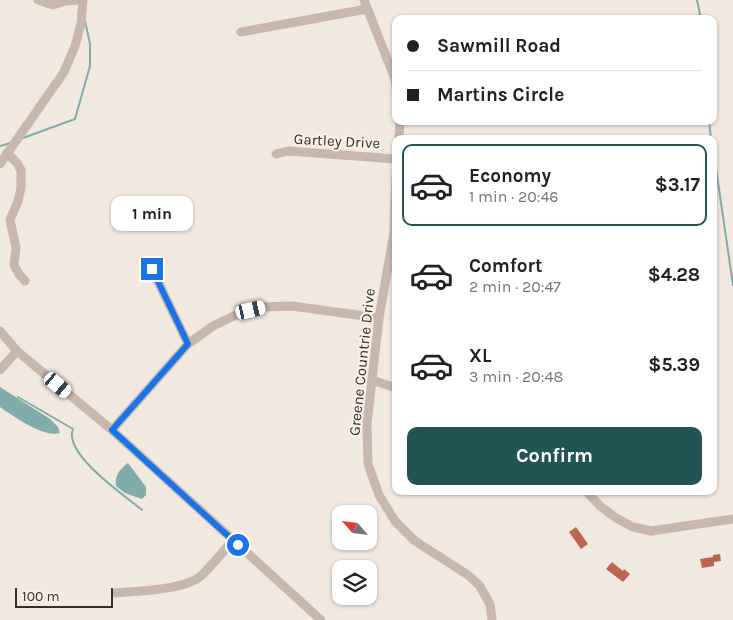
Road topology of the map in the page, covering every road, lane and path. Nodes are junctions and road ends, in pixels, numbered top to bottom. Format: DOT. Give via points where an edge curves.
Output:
graph roads {
  1 [pos="38,0"];
  2 [pos="83,0"];
  3 [pos="364,0"];
  4 [pos="367,9"];
  5 [pos="241,32"];
  6 [pos="392,72"];
  7 [pos="7,153"];
  8 [pos="276,154"];
  9 [pos="392,159"];
  10 [pos="0,164"];
  11 [pos="392,248"];
  12 [pos="152,269"];
  13 [pos="25,281"];
  14 [pos="379,318"];
  15 [pos="0,331"];
  16 [pos="188,344"];
  17 [pos="17,351"];
  18 [pos="0,370"];
  19 [pos="372,380"];
  20 [pos="392,387"];
  21 [pos="112,430"];
  22 [pos="590,495"];
  23 [pos="733,519"];
  24 [pos="233,540"];
  25 [pos="116,594"];
  26 [pos="321,620"];
  27 [pos="492,620"];
  1 -- 2 [label="street" via="53,5"];
  2 -- 7 [label="street" via="81,24 64,72"];
  3 -- 4 [label="street"];
  4 -- 5 [label="street"];
  4 -- 6 [label="street"];
  7 -- 10 [label="street"];
  7 -- 13 [label="street" via="21,170 21,188 10,220 16,248 14,264"];
  8 -- 9 [label="street, Gartley Drive" via="288,151"];
  11 -- 14 [label="street, Greene Countrie Drive"];
  12 -- 16 [label="street"];
  14 -- 16 [label="street" via="292,306 263,307 212,326"];
  14 -- 19 [label="street, Greene Countrie Drive"];
  15 -- 17 [label="street"];
  16 -- 21 [label="street"];
  17 -- 18 [label="street"];
  17 -- 21 [label="street"];
  19 -- 20 [label="street"];
  19 -- 27 [label="street, Greene Countrie Drive" via="367,451 379,495 409,536 479,585 490,604"];
  21 -- 24 [label="street"];
  22 -- 23 [label="street" via="616,518 651,531"];
  24 -- 25 [label="street" via="202,576 177,587"];
  24 -- 26 [label="street"];
}
